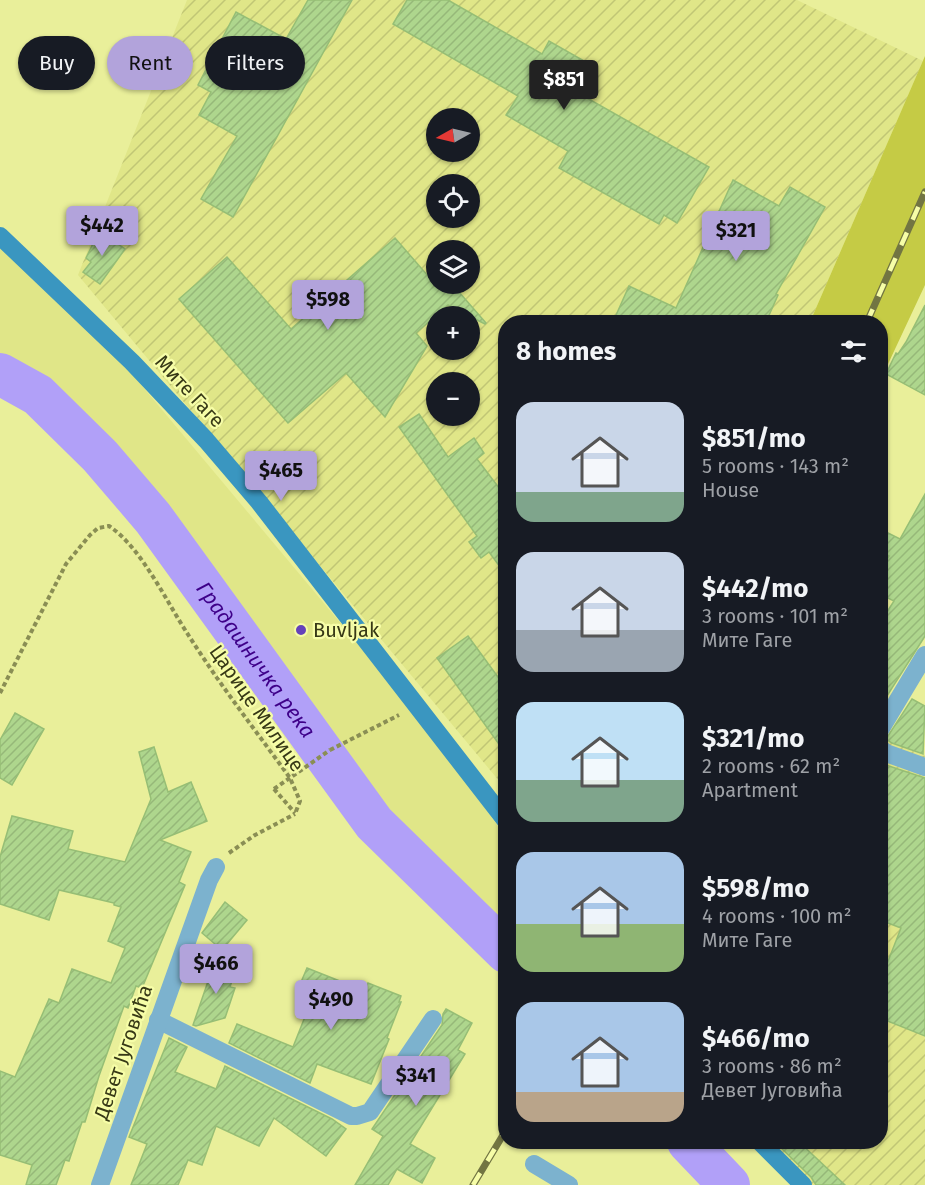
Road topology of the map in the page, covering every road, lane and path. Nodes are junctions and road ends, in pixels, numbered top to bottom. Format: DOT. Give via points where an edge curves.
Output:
graph roads {
  1 [pos="0,236"];
  2 [pos="925,655"];
  3 [pos="0,693"];
  4 [pos="416,707"];
  5 [pos="888,717"];
  6 [pos="888,754"];
  7 [pos="925,767"];
  8 [pos="498,811"];
  9 [pos="295,814"];
  10 [pos="216,867"];
  11 [pos="433,1019"];
  12 [pos="158,1020"];
  13 [pos="767,1149"];
  14 [pos="534,1164"];
  15 [pos="100,1185"];
  16 [pos="569,1185"];
  17 [pos="802,1185"];
  1 -- 4 [label="main road, Мите Гаге" via="132,362 206,440 259,502"];
  2 -- 5 [label="street"];
  3 -- 9 [label="path, Царице Милице" via="66,564 90,535 109,526 137,554 190,638 290,778 300,801"];
  4 -- 8 [label="main road, Мите Гаге"];
  4 -- 9 [label="path, bridge" via="330,750 274,789"];
  6 -- 7 [label="street"];
  9 -- 10 [label="path" via="233,849"];
  10 -- 12 [label="street, Девет Југовића"];
  11 -- 12 [label="street" via="370,1112 357,1116"];
  12 -- 15 [label="street, Девет Југовића"];
  13 -- 17 [label="main road"];
  14 -- 16 [label="street"];
}
